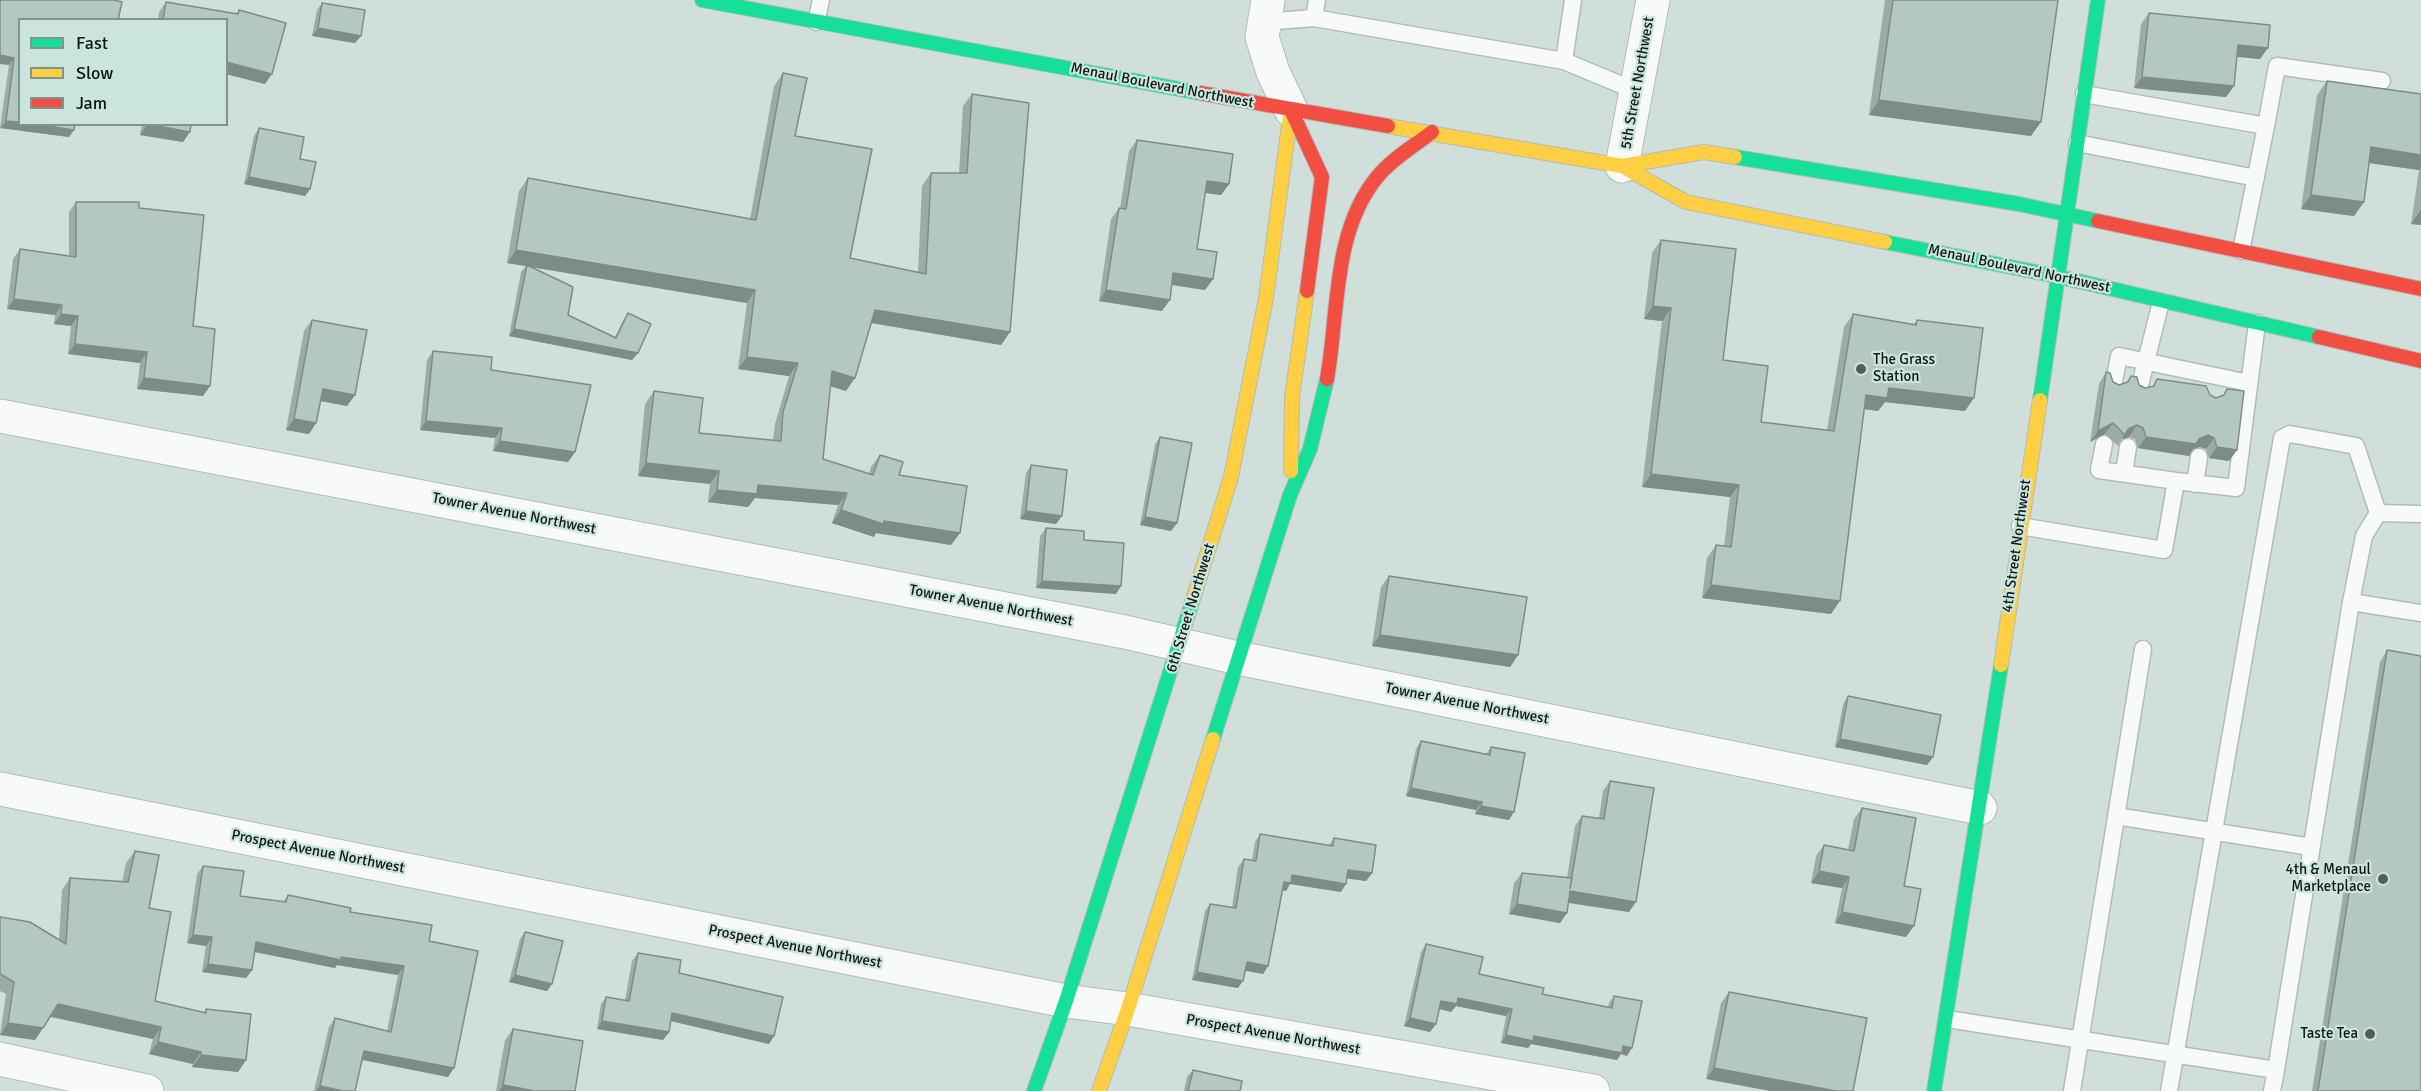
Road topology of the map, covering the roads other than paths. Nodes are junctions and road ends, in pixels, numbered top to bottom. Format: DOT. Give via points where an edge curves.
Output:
graph roads {
  1 [pos="702,0"];
  2 [pos="821,0"];
  3 [pos="1317,0"];
  4 [pos="1573,0"];
  5 [pos="1653,0"];
  6 [pos="2098,0"];
  7 [pos="1266,11"];
  8 [pos="1314,18"];
  9 [pos="816,22"];
  10 [pos="1564,61"];
  11 [pos="2382,81"];
  12 [pos="1636,91"];
  13 [pos="2084,94"];
  14 [pos="1290,110"];
  15 [pos="2266,126"];
  16 [pos="1432,132"];
  17 [pos="2077,143"];
  18 [pos="1622,166"];
  19 [pos="2256,178"];
  20 [pos="2067,214"];
  21 [pos="2241,251"];
  22 [pos="2056,276"];
  23 [pos="2421,289"];
  24 [pos="2161,302"];
  25 [pos="2257,323"];
  26 [pos="2146,361"];
  27 [pos="2421,361"];
  28 [pos="2249,383"];
  29 [pos="2114,386"];
  30 [pos="2139,389"];
  31 [pos="0,416"];
  32 [pos="2104,444"];
  33 [pos="2128,447"];
  34 [pos="2199,457"];
  35 [pos="2124,473"];
  36 [pos="2176,481"];
  37 [pos="2195,484"];
  38 [pos="1290,495"];
  39 [pos="2378,513"];
  40 [pos="2421,514"];
  41 [pos="2020,526"];
  42 [pos="2351,602"];
  43 [pos="2421,614"];
  44 [pos="1180,644"];
  45 [pos="2143,649"];
  46 [pos="1238,658"];
  47 [pos="0,789"];
  48 [pos="1980,808"];
  49 [pos="2116,816"];
  50 [pos="2214,831"];
  51 [pos="2311,847"];
  52 [pos="1066,1001"];
  53 [pos="1128,1009"];
  54 [pos="1947,1019"];
  55 [pos="2080,1040"];
  56 [pos="2174,1054"];
  57 [pos="0,1059"];
  58 [pos="2276,1070"];
  59 [pos="147,1091"];
  60 [pos="1034,1091"];
  61 [pos="1099,1091"];
  62 [pos="1593,1091"];
  63 [pos="1934,1091"];
  64 [pos="2072,1091"];
  65 [pos="2169,1091"];
  66 [pos="2272,1091"];
  1 -- 9 [label="main road, Menaul Boulevard Northwest"];
  2 -- 9 [label="lane"];
  3 -- 8 [label="lane"];
  4 -- 10 [label="lane"];
  5 -- 12 [label="street, 5th Street Northwest"];
  6 -- 13 [label="main road, 4th Street Northwest"];
  7 -- 8 [label="lane"];
  7 -- 14 [label="street" via="1262,37"];
  8 -- 10 [label="lane"];
  9 -- 14 [label="main road, Menaul Boulevard Northwest"];
  10 -- 12 [label="lane"];
  11 -- 15 [label="lane" via="2277,66"];
  12 -- 18 [label="street, 5th Street Northwest"];
  13 -- 15 [label="lane"];
  13 -- 17 [label="main road, 4th Street Northwest"];
  14 -- 16 [label="main road, Menaul Boulevard Northwest"];
  14 -- 38 [label="main road" via="1322,177 1292,397"];
  14 -- 44 [label="main road, 6th Street Northwest" via="1266,298 1249,395 1231,477"];
  15 -- 19 [label="lane"];
  16 -- 18 [label="main road, Menaul Boulevard Northwest"];
  16 -- 38 [label="main road" via="1378,176 1355,213 1339,282 1329,370 1307,464"];
  17 -- 19 [label="lane"];
  17 -- 20 [label="main road, 4th Street Northwest"];
  18 -- 20 [label="main road, Menaul Boulevard Northwest" via="1704,152"];
  18 -- 22 [label="main road, Menaul Boulevard Northwest" via="1686,202"];
  19 -- 21 [label="lane"];
  20 -- 21 [label="main road, Menaul Boulevard Northwest"];
  20 -- 22 [label="main road, 4th Street Northwest"];
  21 -- 23 [label="main road, Menaul Boulevard Northwest"];
  22 -- 24 [label="main road, Menaul Boulevard Northwest"];
  22 -- 41 [label="main road, 4th Street Northwest"];
  24 -- 25 [label="main road, Menaul Boulevard Northwest"];
  24 -- 26 [label="lane"];
  25 -- 27 [label="main road, Menaul Boulevard Northwest"];
  25 -- 28 [label="lane"];
  26 -- 28 [label="lane" via="2212,382"];
  26 -- 29 [label="lane" via="2119,356"];
  26 -- 30 [label="lane"];
  28 -- 37 [label="lane" via="2236,488"];
  31 -- 44 [label="street, Towner Avenue Northwest"];
  32 -- 35 [label="lane" via="2099,470"];
  33 -- 35 [label="lane"];
  34 -- 37 [label="lane"];
  35 -- 36 [label="lane"];
  36 -- 37 [label="lane"];
  36 -- 41 [label="lane" via="2164,550"];
  38 -- 46 [label="main road"];
  39 -- 40 [label="lane"];
  39 -- 42 [label="lane" via="2364,536"];
  39 -- 50 [label="lane" via="2356,446 2290,434 2282,438"];
  41 -- 48 [label="main road, 4th Street Northwest"];
  42 -- 43 [label="lane"];
  42 -- 51 [label="lane"];
  44 -- 46 [label="street, Towner Avenue Northwest"];
  44 -- 52 [label="main road, 6th Street Northwest"];
  45 -- 49 [label="lane"];
  46 -- 48 [label="street, Towner Avenue Northwest"];
  46 -- 53 [label="main road"];
  47 -- 52 [label="street, Prospect Avenue Northwest"];
  48 -- 54 [label="main road, 4th Street Northwest"];
  49 -- 50 [label="lane"];
  49 -- 55 [label="lane"];
  50 -- 51 [label="lane"];
  50 -- 56 [label="lane"];
  51 -- 58 [label="lane"];
  52 -- 53 [label="street, Prospect Avenue Northwest"];
  52 -- 60 [label="main road, 6th Street Northwest"];
  53 -- 61 [label="main road"];
  53 -- 62 [label="street, Prospect Avenue Northwest"];
  54 -- 55 [label="lane"];
  54 -- 63 [label="main road, 4th Street Northwest"];
  55 -- 56 [label="lane"];
  55 -- 64 [label="lane"];
  56 -- 58 [label="lane"];
  56 -- 65 [label="lane"];
  57 -- 59 [label="street"];
  58 -- 66 [label="lane"];
}
